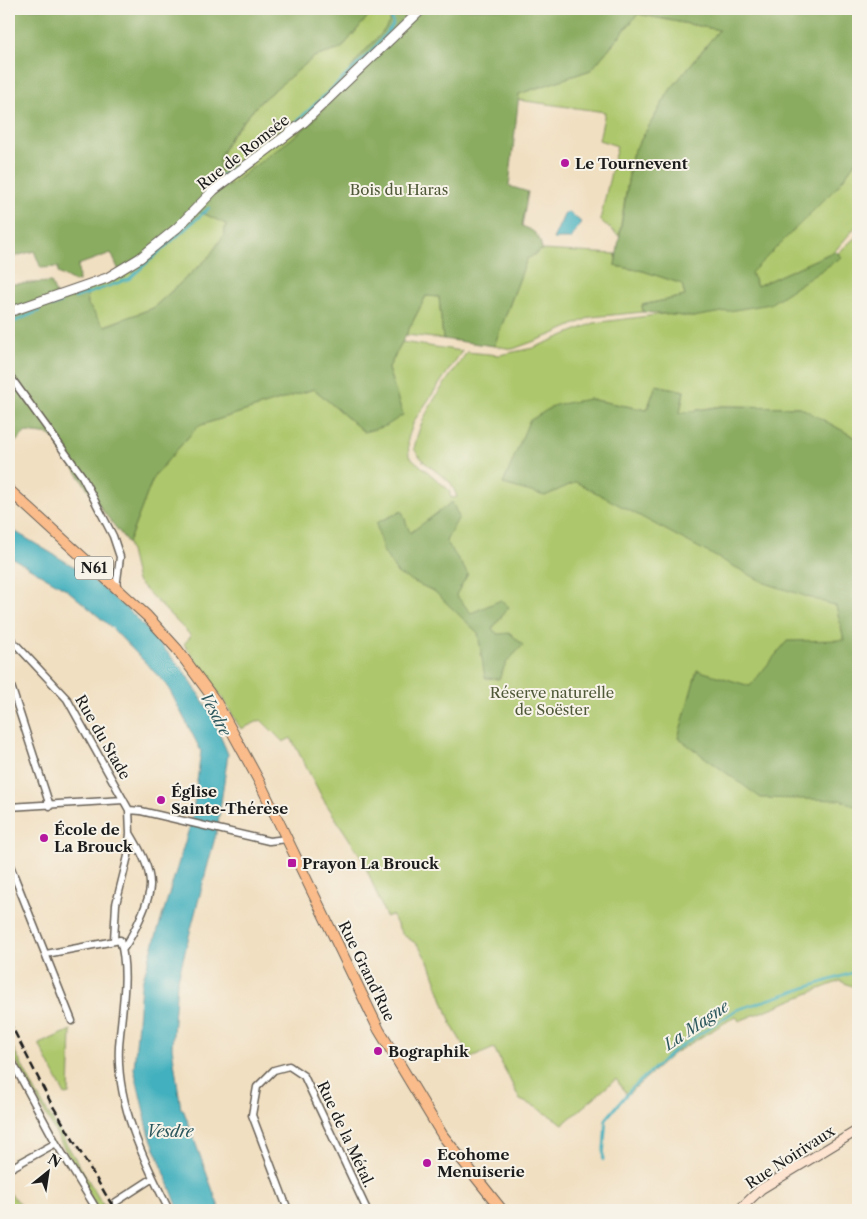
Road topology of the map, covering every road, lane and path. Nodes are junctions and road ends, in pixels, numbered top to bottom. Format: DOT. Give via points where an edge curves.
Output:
graph roads {
  1 [pos="422,9"];
  2 [pos="9,312"];
  3 [pos="9,375"];
  4 [pos="9,490"];
  5 [pos="116,588"];
  6 [pos="9,636"];
  7 [pos="9,680"];
  8 [pos="124,800"];
  9 [pos="50,806"];
  10 [pos="9,807"];
  11 [pos="129,810"];
  12 [pos="130,833"];
  13 [pos="287,839"];
  14 [pos="9,863"];
  15 [pos="114,940"];
  16 [pos="123,949"];
  17 [pos="46,954"];
  18 [pos="72,1021"];
  19 [pos="9,1056"];
  20 [pos="858,1130"];
  21 [pos="56,1142"];
  22 [pos="9,1169"];
  23 [pos="153,1178"];
  24 [pos="116,1202"];
  25 [pos="101,1210"];
  26 [pos="169,1210"];
  27 [pos="288,1210"];
  28 [pos="367,1210"];
  29 [pos="502,1210"];
  30 [pos="739,1210"];
  1 -- 2 [label="street, Rue de Romsée" via="304,122 214,190 140,258 108,278"];
  3 -- 5 [label="street" via="82,476 113,536 120,557"];
  4 -- 5 [label="main road, N61"];
  5 -- 13 [label="main road, Rue Grand'Rue / N61" via="177,649 223,715"];
  6 -- 8 [label="street, Rue du Stade" via="67,699"];
  7 -- 9 [label="street"];
  8 -- 9 [label="street"];
  8 -- 11 [label="street, Rue du Stade"];
  9 -- 10 [label="street"];
  11 -- 12 [label="street"];
  11 -- 13 [label="street" via="268,841"];
  12 -- 15 [label="street" via="116,904"];
  12 -- 16 [label="street" via="147,867 150,885 132,936"];
  13 -- 29 [label="main road, Rue Grand'Rue / N61" via="379,1030 443,1136"];
  14 -- 17 [label="street"];
  15 -- 16 [label="street" via="120,940"];
  15 -- 17 [label="street"];
  16 -- 23 [label="street" via="120,1080 130,1119"];
  17 -- 18 [label="street"];
  19 -- 21 [label="street"];
  20 -- 30 [label="main road, Rue Noirivaux" via="761,1189"];
  21 -- 22 [label="street"];
  21 -- 25 [label="street"];
  23 -- 24 [label="street"];
  23 -- 26 [label="street"];
  27 -- 28 [label="street, Rue de la Métal." via="252,1115 257,1088 274,1070 289,1066 304,1076"];
}
